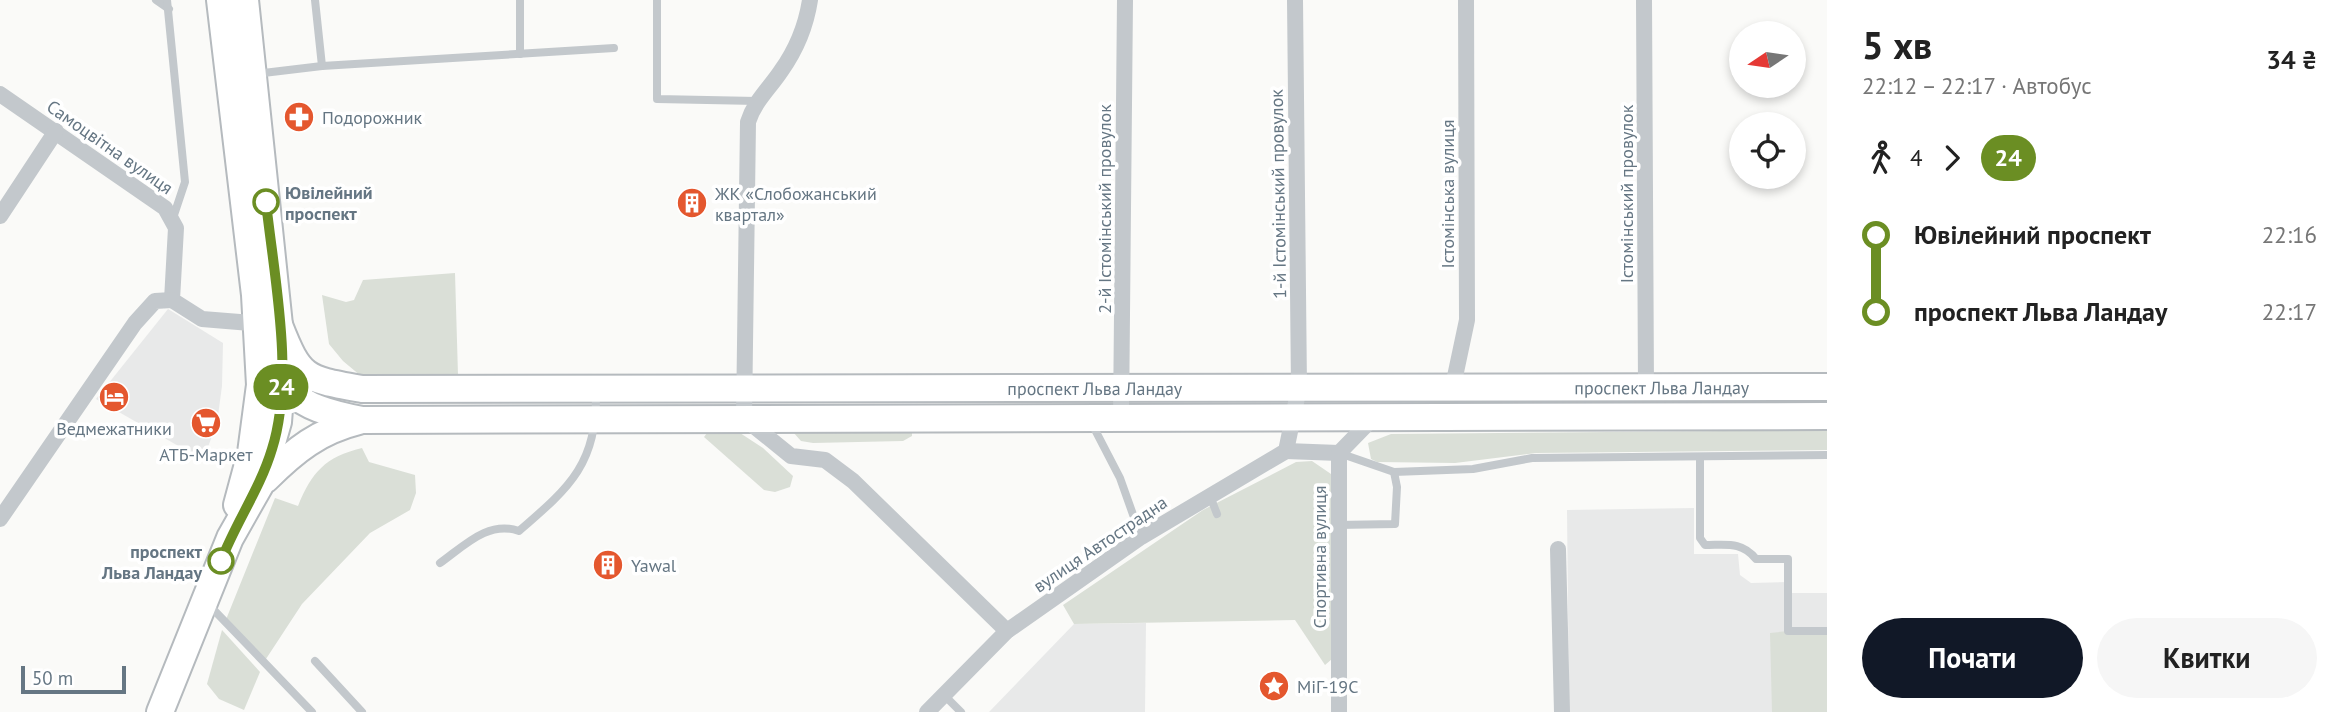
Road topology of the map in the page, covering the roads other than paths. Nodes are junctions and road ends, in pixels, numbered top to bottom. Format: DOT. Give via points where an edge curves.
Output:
graph roads {
  1 [pos="156,0"];
  2 [pos="220,0"];
  3 [pos="245,0"];
  4 [pos="315,0"];
  5 [pos="520,0"];
  6 [pos="657,0"];
  7 [pos="810,0"];
  8 [pos="1125,0"];
  9 [pos="1295,0"];
  10 [pos="1466,0"];
  11 [pos="1644,0"];
  12 [pos="168,4"];
  13 [pos="614,48"];
  14 [pos="520,54"];
  15 [pos="322,66"];
  16 [pos="241,76"];
  17 [pos="0,94"];
  18 [pos="757,101"];
  19 [pos="56,131"];
  20 [pos="0,216"];
  21 [pos="173,219"];
  22 [pos="172,300"];
  23 [pos="268,324"];
  24 [pos="281,383"];
  25 [pos="1454,386"];
  26 [pos="1646,387"];
  27 [pos="1827,387"];
  28 [pos="596,388"];
  29 [pos="744,388"];
  30 [pos="1122,388"];
  31 [pos="1299,388"];
  32 [pos="362,389"];
  33 [pos="309,406"];
  34 [pos="1827,416"];
  35 [pos="1374,417"];
  36 [pos="744,418"];
  37 [pos="597,419"];
  38 [pos="1089,419"];
  39 [pos="1121,419"];
  40 [pos="1294,419"];
  41 [pos="362,420"];
  42 [pos="278,422"];
  43 [pos="1286,452"];
  44 [pos="251,453"];
  45 [pos="1339,453"];
  46 [pos="1827,455"];
  47 [pos="1700,457"];
  48 [pos="1394,472"];
  49 [pos="260,485"];
  50 [pos="1210,496"];
  51 [pos="1217,514"];
  52 [pos="0,519"];
  53 [pos="1337,525"];
  54 [pos="1141,537"];
  55 [pos="230,538"];
  56 [pos="1558,549"];
  57 [pos="440,564"];
  58 [pos="205,601"];
  59 [pos="1007,631"];
  60 [pos="1827,631"];
  61 [pos="315,661"];
  62 [pos="944,695"];
  63 [pos="160,712"];
  64 [pos="312,712"];
  65 [pos="362,712"];
  66 [pos="927,712"];
  67 [pos="961,712"];
  68 [pos="1339,712"];
  69 [pos="1562,712"];
  1 -- 12 [label="lane"];
  2 -- 16 [label="main road"];
  3 -- 16 [label="main road"];
  4 -- 15 [label="lane"];
  5 -- 14 [label="lane"];
  6 -- 18 [label="lane" via="657,99"];
  7 -- 18 [label="street" via="799,39 784,68"];
  8 -- 30 [label="street, 2-й Істомінський провулок"];
  9 -- 31 [label="street, 1-й Істомінський провулок"];
  10 -- 25 [label="street, Істомінська вулиця" via="1467,320"];
  11 -- 26 [label="street, Істомінський провулок"];
  12 -- 21 [label="lane" via="185,182"];
  13 -- 14 [label="lane"];
  14 -- 15 [label="lane"];
  15 -- 16 [label="lane"];
  16 -- 23 [label="main road"];
  17 -- 19 [label="street, Самоцвітна вулиця"];
  18 -- 29 [label="street" via="748,131"];
  19 -- 20 [label="street"];
  19 -- 21 [label="street, Самоцвітна вулиця"];
  21 -- 22 [label="street, Самоцвітна вулиця"];
  22 -- 23 [label="street" via="202,319"];
  22 -- 52 [label="street" via="155,301 135,323"];
  23 -- 24 [label="main road"];
  23 -- 32 [label="main road" via="301,371 327,383"];
  23 -- 44 [label="main road"];
  24 -- 33 [label="main road"];
  24 -- 42 [label="main road"];
  25 -- 26 [label="main road, проспект Льва Ландау"];
  25 -- 31 [label="main road, проспект Льва Ландау"];
  26 -- 27 [label="main road, проспект Льва Ландау"];
  28 -- 29 [label="main road, проспект Льва Ландау"];
  28 -- 32 [label="main road, проспект Льва Ландау"];
  28 -- 37 [label="lane"];
  29 -- 30 [label="main road, проспект Льва Ландау"];
  29 -- 36 [label="street"];
  30 -- 31 [label="main road, проспект Льва Ландау"];
  30 -- 39 [label="street, 2-й Істомінський провулок"];
  31 -- 40 [label="street, 1-й Істомінський провулок"];
  32 -- 33 [label="main road"];
  33 -- 41 [label="main road"];
  33 -- 42 [label="main road"];
  34 -- 35 [label="main road, проспект Льва Ландау"];
  35 -- 40 [label="main road, проспект Льва Ландау"];
  35 -- 45 [label="street"];
  36 -- 37 [label="main road, проспект Льва Ландау"];
  36 -- 38 [label="main road, проспект Льва Ландау"];
  36 -- 59 [label="street" via="791,456 825,460 852,481"];
  37 -- 41 [label="main road, проспект Льва Ландау"];
  37 -- 57 [label="lane" via="583,467 561,495 519,531 493,528"];
  38 -- 39 [label="main road, проспект Льва Ландау"];
  38 -- 54 [label="lane" via="1120,478"];
  39 -- 40 [label="main road, проспект Льва Ландау"];
  40 -- 43 [label="street"];
  41 -- 49 [label="main road" via="307,441"];
  42 -- 44 [label="main road"];
  42 -- 49 [label="main road"];
  43 -- 45 [label="street"];
  43 -- 50 [label="street, вулиця Автострадна"];
  44 -- 55 [label="main road"];
  45 -- 48 [label="lane"];
  45 -- 53 [label="street, Спортивна вулиця"];
  46 -- 47 [label="lane"];
  47 -- 48 [label="lane" via="1532,458 1473,470"];
  47 -- 60 [label="lane" via="1700,538 1705,545 1737,544 1748,548 1756,559 1788,559 1788,631"];
  48 -- 53 [label="lane" via="1395,524"];
  49 -- 55 [label="main road"];
  50 -- 51 [label="lane"];
  50 -- 54 [label="street, вулиця Автострадна"];
  53 -- 68 [label="street, Спортивна вулиця"];
  54 -- 59 [label="street, вулиця Автострадна"];
  55 -- 58 [label="main road"];
  56 -- 69 [label="street"];
  58 -- 63 [label="main road"];
  58 -- 64 [label="lane"];
  59 -- 62 [label="street, вулиця Автострадна"];
  61 -- 65 [label="lane"];
  62 -- 66 [label="street, вулиця Автострадна"];
  62 -- 67 [label="lane"];
}
